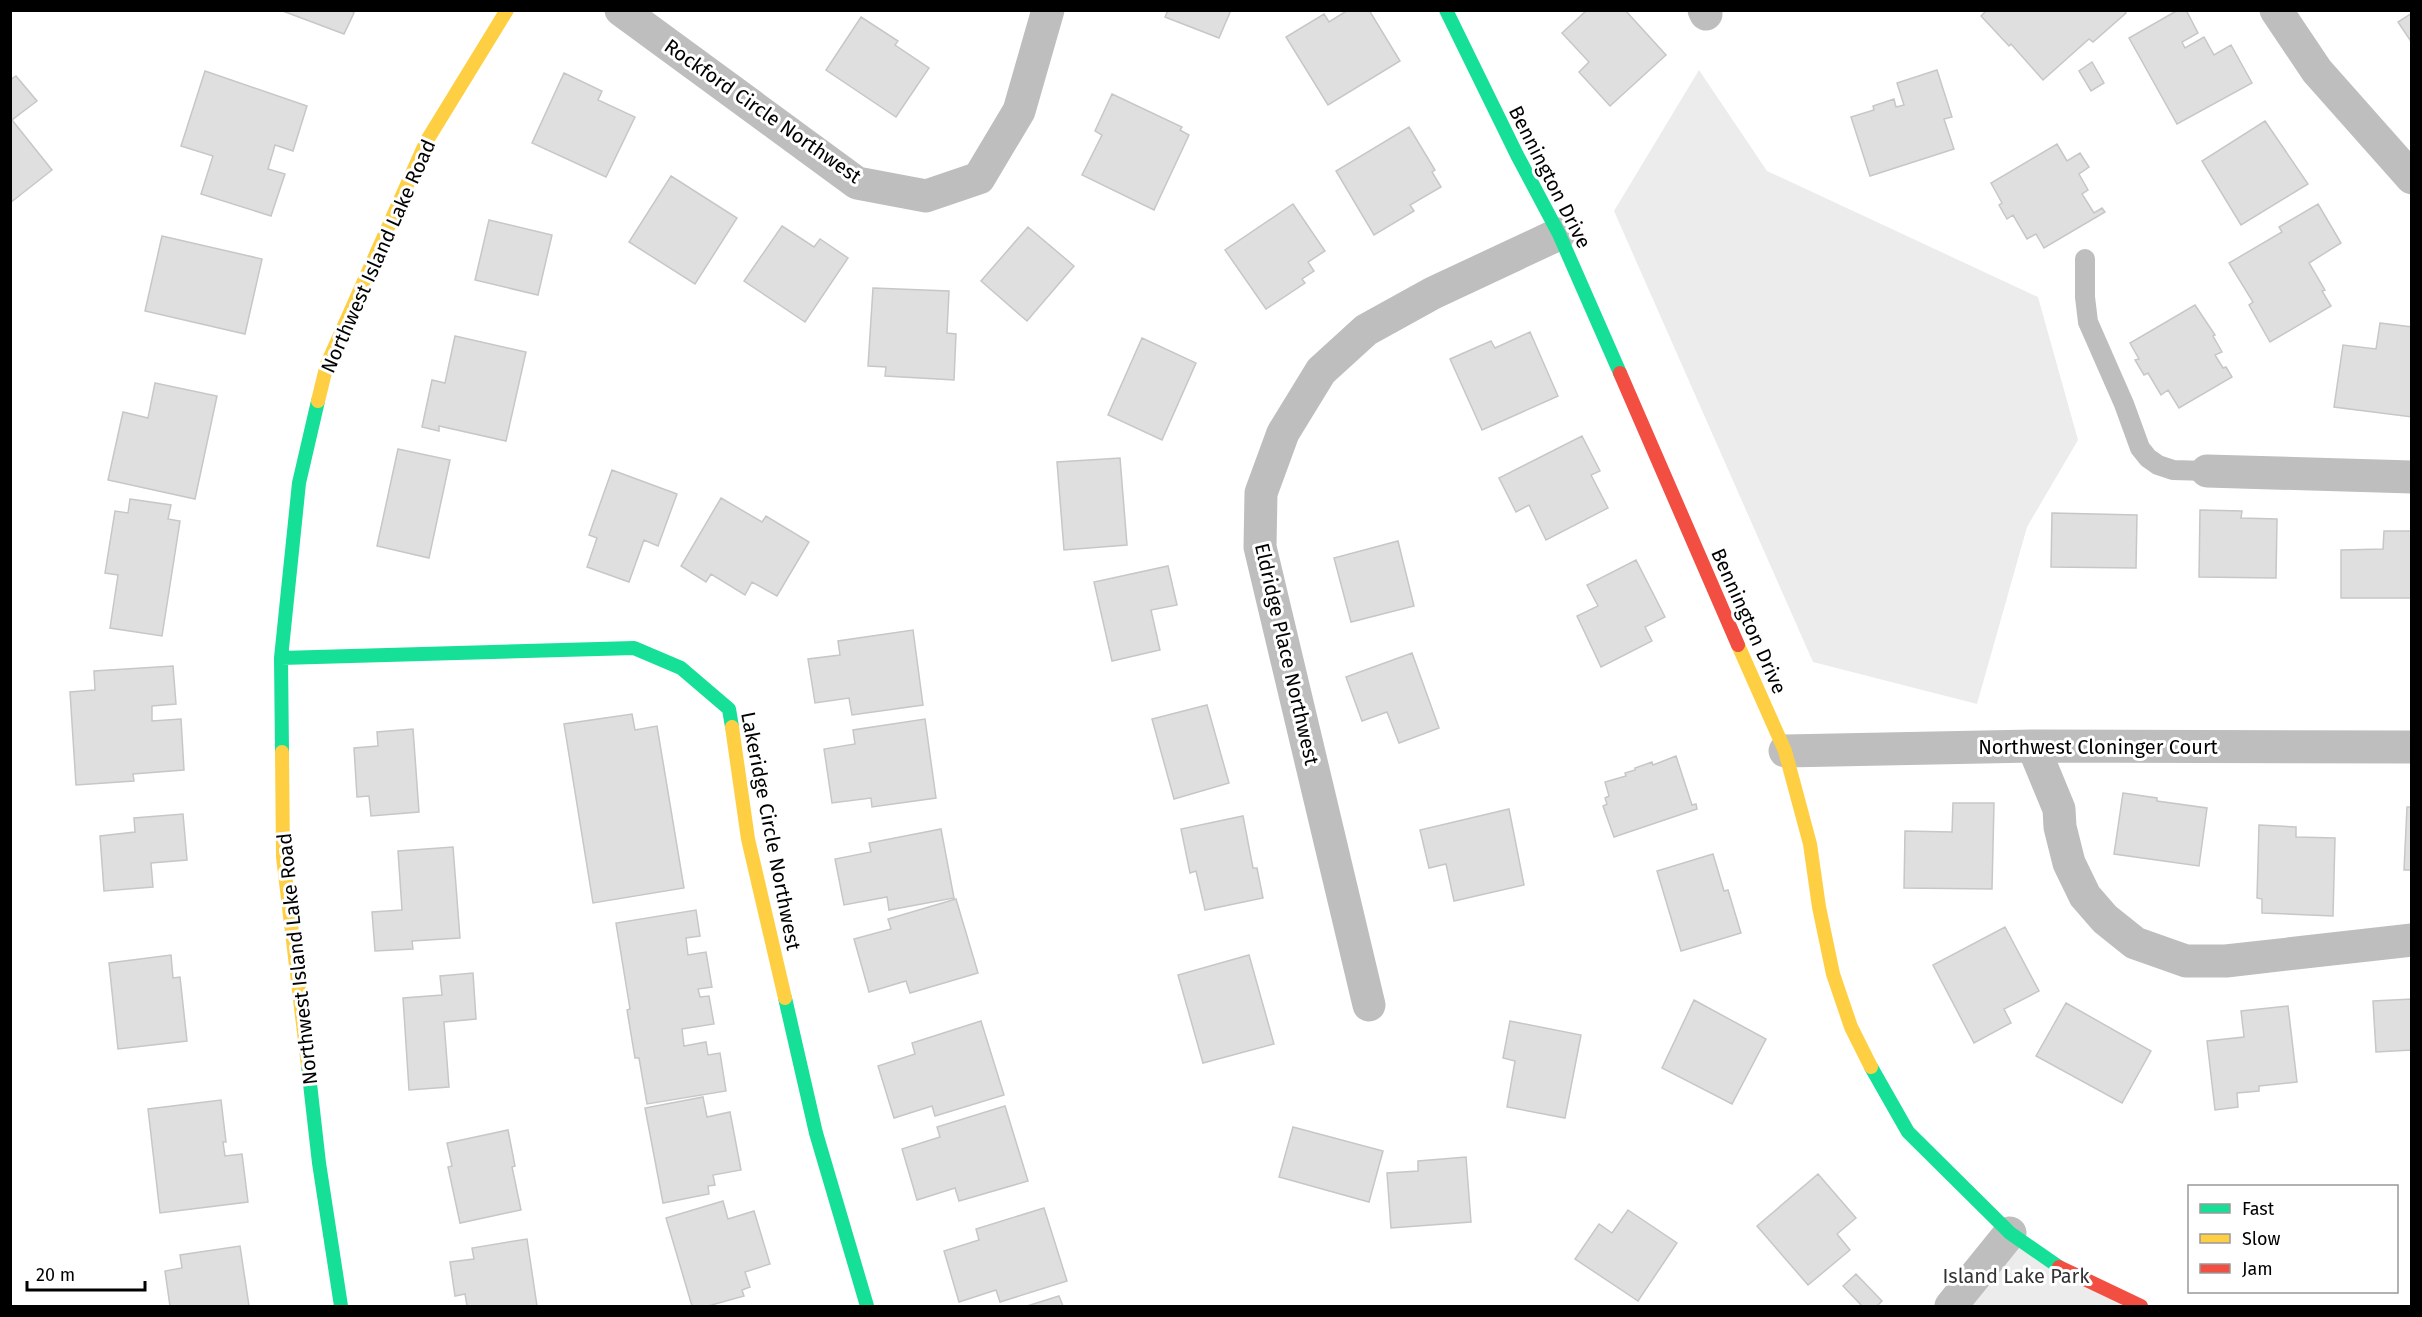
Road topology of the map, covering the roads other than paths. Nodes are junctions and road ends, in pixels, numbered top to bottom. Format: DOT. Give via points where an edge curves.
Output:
graph roads {
  1 [pos="507,10"];
  2 [pos="621,10"];
  3 [pos="1048,10"];
  4 [pos="1446,10"];
  5 [pos="2276,10"];
  6 [pos="2412,178"];
  7 [pos="1559,234"];
  8 [pos="2085,259"];
  9 [pos="2207,471"];
  10 [pos="2412,477"];
  11 [pos="281,658"];
  12 [pos="2033,746"];
  13 [pos="2412,747"];
  14 [pos="1785,751"];
  15 [pos="2412,940"];
  16 [pos="1369,1005"];
  17 [pos="2010,1233"];
  18 [pos="341,1306"];
  19 [pos="867,1306"];
  20 [pos="1951,1306"];
  21 [pos="2141,1306"];
  1 -- 11 [label="street, Northwest Island Lake Road" via="426,142 327,364 299,483"];
  2 -- 3 [label="street, Rockford Circle Northwest" via="857,183 926,196 979,178 1019,111"];
  4 -- 7 [label="street, Bennington Drive"];
  5 -- 6 [label="street" via="2318,71"];
  7 -- 14 [label="street, Bennington Drive"];
  7 -- 16 [label="street, Eldridge Place Northwest" via="1433,293 1366,330 1322,371 1283,433 1261,494 1260,547"];
  8 -- 9 [label="lane" via="2088,322 2140,448 2158,465 2173,470"];
  9 -- 10 [label="street"];
  11 -- 18 [label="street, Northwest Island Lake Road" via="283,857 319,1162"];
  11 -- 19 [label="street, Lakeridge Circle Northwest" via="634,648 681,668 729,709 748,840 816,1133"];
  12 -- 13 [label="street, Northwest Cloninger Court"];
  12 -- 14 [label="street, Northwest Cloninger Court"];
  12 -- 15 [label="street" via="2059,809 2069,862 2085,896 2105,919 2135,943 2186,961 2226,961"];
  14 -- 17 [label="street, Bennington Drive" via="1810,844 1833,974 1851,1027 1908,1132"];
  17 -- 20 [label="street"];
  17 -- 21 [label="street" via="2055,1265"];
}
